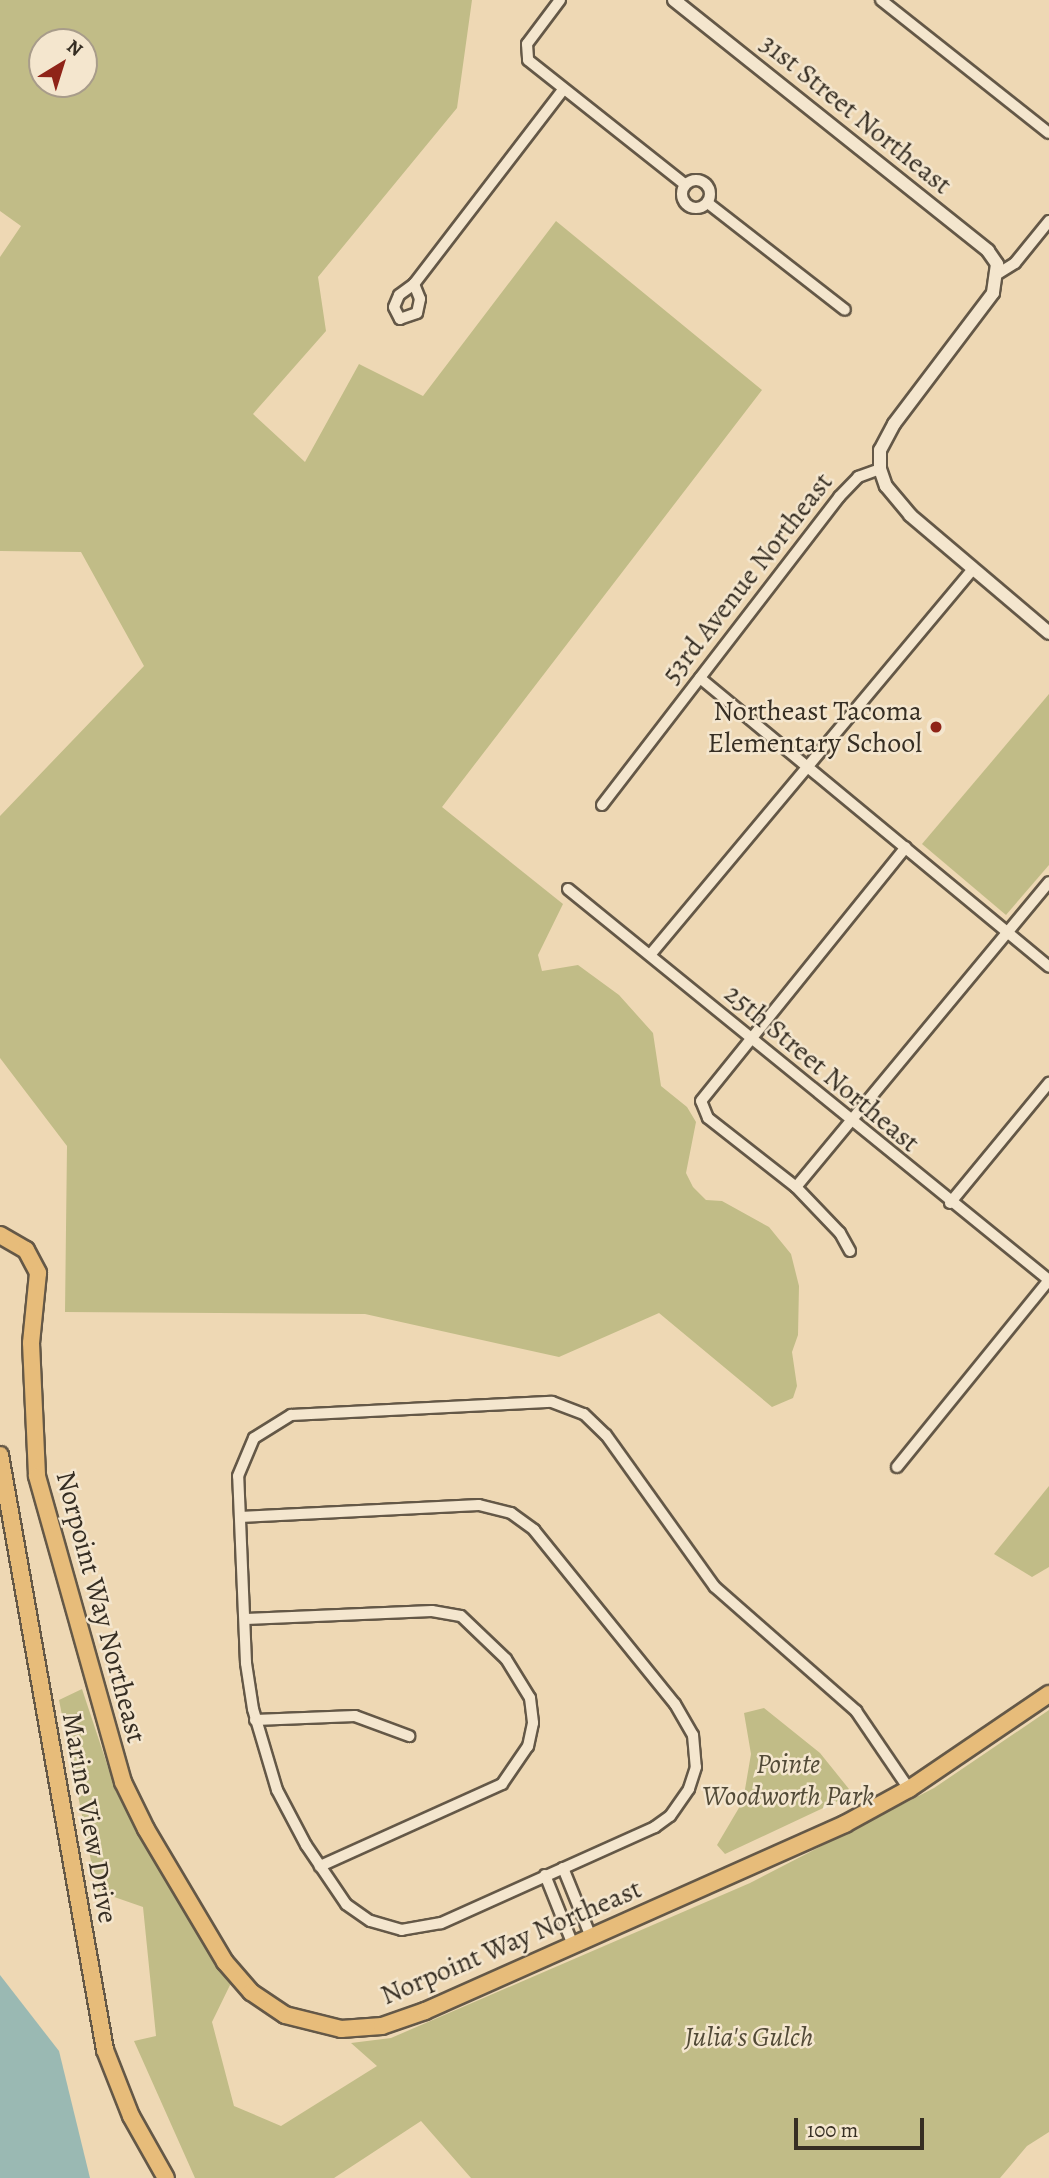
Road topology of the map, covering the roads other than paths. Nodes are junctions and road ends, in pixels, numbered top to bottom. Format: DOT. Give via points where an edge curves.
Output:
graph roads {
  1 [pos="559,0"];
  2 [pos="674,0"];
  3 [pos="881,0"];
  4 [pos="563,90"];
  5 [pos="1049,132"];
  6 [pos="683,183"];
  7 [pos="709,204"];
  8 [pos="1049,221"];
  9 [pos="999,273"];
  10 [pos="414,284"];
  11 [pos="845,310"];
  12 [pos="880,468"];
  13 [pos="973,569"];
  14 [pos="1049,633"];
  15 [pos="700,678"];
  16 [pos="806,767"];
  17 [pos="602,806"];
  18 [pos="906,847"];
  19 [pos="1049,882"];
  20 [pos="568,889"];
  21 [pos="1007,932"];
  22 [pos="650,956"];
  23 [pos="1049,967"];
  24 [pos="750,1036"];
  25 [pos="1049,1083"];
  26 [pos="852,1120"];
  27 [pos="796,1187"];
  28 [pos="950,1203"];
  29 [pos="0,1235"];
  30 [pos="8,1245"];
  31 [pos="850,1251"];
  32 [pos="1049,1280"];
  33 [pos="0,1455"];
  34 [pos="897,1467"];
  35 [pos="0,1516"];
  36 [pos="240,1517"];
  37 [pos="246,1619"];
  38 [pos="1049,1694"];
  39 [pos="255,1720"];
  40 [pos="409,1736"];
  41 [pos="909,1789"];
  42 [pos="320,1866"];
  43 [pos="563,1868"];
  44 [pos="545,1875"];
  45 [pos="590,1937"];
  46 [pos="573,1945"];
  47 [pos="154,2178"];
  48 [pos="166,2178"];
  1 -- 4 [label="street" via="525,51 531,64"];
  2 -- 9 [label="street, 31st Street Northeast" via="988,251"];
  3 -- 5 [label="street"];
  4 -- 6 [label="street"];
  4 -- 10 [label="street"];
  6 -- 7 [label="street" via="704,184"];
  6 -- 7 [label="street" via="683,196 691,205"];
  7 -- 11 [label="street"];
  8 -- 9 [label="street" via="1015,263"];
  9 -- 12 [label="street" via="990,299 883,442"];
  12 -- 13 [label="street" via="886,486 904,508"];
  12 -- 15 [label="street, 53rd Avenue Northeast" via="858,477 844,491"];
  13 -- 14 [label="street"];
  13 -- 16 [label="street"];
  15 -- 16 [label="street"];
  15 -- 17 [label="street, 53rd Avenue Northeast"];
  16 -- 18 [label="street"];
  16 -- 22 [label="street"];
  18 -- 21 [label="street"];
  18 -- 24 [label="street"];
  19 -- 21 [label="street"];
  20 -- 22 [label="street, 25th Street Northeast"];
  21 -- 23 [label="street"];
  21 -- 26 [label="street"];
  22 -- 24 [label="street, 25th Street Northeast"];
  24 -- 26 [label="street, 25th Street Northeast"];
  24 -- 27 [label="street" via="701,1101 708,1118"];
  25 -- 28 [label="street"];
  26 -- 27 [label="street"];
  26 -- 28 [label="street, 25th Street Northeast"];
  27 -- 31 [label="street" via="840,1233"];
  28 -- 32 [label="street, 25th Street Northeast"];
  29 -- 30 [label="main road, Norpoint Way Northeast"];
  30 -- 46 [label="main road, Norpoint Way Northeast" via="31,1255 38,1273 31,1343 37,1476 106,1735 146,1829 231,1969 251,1992 285,2015 322,2028 360,2028 425,2011"];
  32 -- 34 [label="street"];
  33 -- 48 [label="main road, Marine View Drive" via="105,2050 131,2116"];
  35 -- 47 [label="main road, Marine View Drive" via="93,2038 113,2103"];
  36 -- 37 [label="street"];
  36 -- 41 [label="street" via="237,1476 243,1455 262,1430 291,1415 543,1402 574,1408 606,1435 715,1587 856,1711"];
  36 -- 43 [label="street" via="479,1505 511,1513 534,1530 685,1717 696,1744 689,1788 670,1816"];
  37 -- 39 [label="street" via="246,1663"];
  37 -- 42 [label="street" via="432,1611 461,1616 506,1659 530,1698 533,1723 528,1746 502,1784"];
  38 -- 41 [label="main road, Norpoint Way Northeast"];
  39 -- 40 [label="street" via="355,1716"];
  39 -- 42 [label="street" via="277,1790"];
  41 -- 45 [label="main road, Norpoint Way Northeast" via="775,1856"];
  42 -- 44 [label="street" via="356,1913 401,1930 441,1923"];
  43 -- 44 [label="street"];
  43 -- 45 [label="street"];
  44 -- 46 [label="street"];
  45 -- 46 [label="main road, Norpoint Way Northeast"];
}
